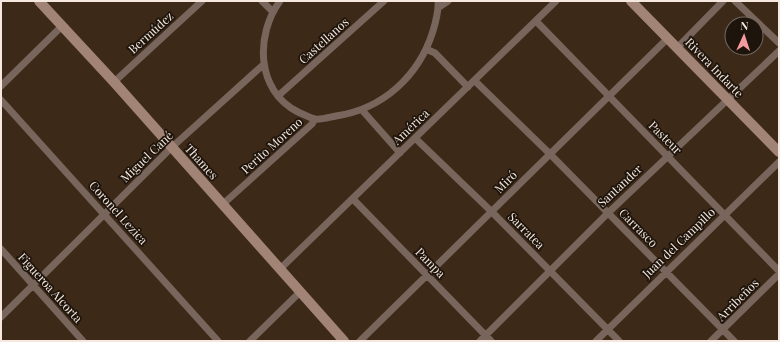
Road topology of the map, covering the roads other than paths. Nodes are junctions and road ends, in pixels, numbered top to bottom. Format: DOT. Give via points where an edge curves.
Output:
graph roads {
  1 [pos="39,1"];
  2 [pos="202,1"];
  3 [pos="262,1"];
  4 [pos="280,1"];
  5 [pos="384,1"];
  6 [pos="448,1"];
  7 [pos="556,1"];
  8 [pos="631,1"];
  9 [pos="723,1"];
  10 [pos="735,1"];
  11 [pos="439,4"];
  12 [pos="273,12"];
  13 [pos="536,21"];
  14 [pos="62,26"];
  15 [pos="668,39"];
  16 [pos="779,43"];
  17 [pos="677,48"];
  18 [pos="426,49"];
  19 [pos="779,51"];
  20 [pos="264,65"];
  21 [pos="475,80"];
  22 [pos="114,82"];
  23 [pos="1,86"];
  24 [pos="468,87"];
  25 [pos="278,96"];
  26 [pos="608,96"];
  27 [pos="727,99"];
  28 [pos="1,100"];
  29 [pos="362,110"];
  30 [pos="315,119"];
  31 [pos="415,138"];
  32 [pos="171,148"];
  33 [pos="779,152"];
  34 [pos="400,153"];
  35 [pos="550,154"];
  36 [pos="668,157"];
  37 [pos="779,162"];
  38 [pos="353,199"];
  39 [pos="223,204"];
  40 [pos="492,212"];
  41 [pos="608,213"];
  42 [pos="104,214"];
  43 [pos="725,214"];
  44 [pos="1,249"];
  45 [pos="280,269"];
  46 [pos="550,270"];
  47 [pos="779,271"];
  48 [pos="666,272"];
  49 [pos="779,274"];
  50 [pos="427,276"];
  51 [pos="33,285"];
  52 [pos="300,292"];
  53 [pos="1,317"];
  54 [pos="607,329"];
  55 [pos="723,330"];
  56 [pos="214,339"];
  57 [pos="486,339"];
  58 [pos="83,341"];
  59 [pos="250,341"];
  60 [pos="344,341"];
  61 [pos="360,341"];
  62 [pos="596,341"];
  63 [pos="619,341"];
  64 [pos="712,341"];
  65 [pos="734,341"];
  1 -- 14 [label="street, Thames"];
  2 -- 22 [label="street, Bermúdez"];
  3 -- 12 [label="street"];
  4 -- 12 [label="street"];
  5 -- 25 [label="street, Castellanos"];
  6 -- 11 [label="street, Perito Moreno"];
  7 -- 13 [label="street, América"];
  8 -- 15 [label="street, Rivera Indarte"];
  9 -- 17 [label="street"];
  10 -- 16 [label="street"];
  11 -- 18 [label="street, Perito Moreno"];
  12 -- 20 [label="street" via="266,34"];
  13 -- 21 [label="street, América"];
  13 -- 26 [label="street, Pasteur"];
  14 -- 22 [label="street, Thames"];
  14 -- 23 [label="street"];
  15 -- 17 [label="street, Rivera Indarte"];
  15 -- 26 [label="street, Miró"];
  17 -- 27 [label="street, Rivera Indarte"];
  18 -- 24 [label="street" via="435,53"];
  18 -- 29 [label="street, Perito Moreno" via="405,81 384,99"];
  19 -- 27 [label="street, Santander"];
  20 -- 25 [label="street" via="270,85"];
  20 -- 32 [label="street, Miguel Cané"];
  21 -- 24 [label="street, América"];
  21 -- 35 [label="street, Carrasco"];
  22 -- 32 [label="street, Thames"];
  24 -- 31 [label="street, América"];
  25 -- 30 [label="street" via="290,108"];
  26 -- 35 [label="street, Miró"];
  26 -- 36 [label="street, Pasteur"];
  27 -- 33 [label="street, Rivera Indarte"];
  27 -- 36 [label="street, Santander"];
  28 -- 42 [label="street, Coronel Lezica"];
  29 -- 30 [label="street, Perito Moreno"];
  29 -- 34 [label="street"];
  30 -- 39 [label="street, Perito Moreno"];
  31 -- 34 [label="street, América"];
  31 -- 40 [label="street, Sarratea"];
  32 -- 39 [label="street, Thames"];
  32 -- 42 [label="street, Miguel Cané"];
  34 -- 38 [label="street, América"];
  35 -- 40 [label="street, Miró"];
  35 -- 41 [label="street, Carrasco"];
  36 -- 41 [label="street, Santander"];
  36 -- 43 [label="street, Pasteur"];
  37 -- 43 [label="street, Juan del Campillo"];
  38 -- 45 [label="street, América"];
  38 -- 50 [label="street, Pampa"];
  39 -- 45 [label="street, Thames"];
  40 -- 46 [label="street, Sarratea"];
  40 -- 50 [label="street, Miró"];
  41 -- 46 [label="street, Santander"];
  41 -- 48 [label="street, Carrasco"];
  42 -- 51 [label="street, Miguel Cané"];
  42 -- 56 [label="street, Coronel Lezica"];
  43 -- 47 [label="street, Pasteur"];
  43 -- 48 [label="street, Juan del Campillo"];
  44 -- 51 [label="street, Figueroa Alcorta"];
  45 -- 52 [label="street, Thames"];
  46 -- 54 [label="street, Sarratea"];
  46 -- 57 [label="street, Santander"];
  48 -- 54 [label="street, Juan del Campillo"];
  48 -- 55 [label="street, Carrasco"];
  49 -- 55 [label="street, Arribeños"];
  50 -- 57 [label="street, Pampa"];
  50 -- 61 [label="street, Miró"];
  51 -- 53 [label="street, Miguel Cané"];
  51 -- 58 [label="street, Figueroa Alcorta"];
  52 -- 59 [label="street"];
  52 -- 60 [label="street, Thames"];
  54 -- 62 [label="street, Juan del Campillo"];
  54 -- 63 [label="street, Sarratea"];
  55 -- 64 [label="street, Arribeños"];
  55 -- 65 [label="street, Carrasco"];
}
